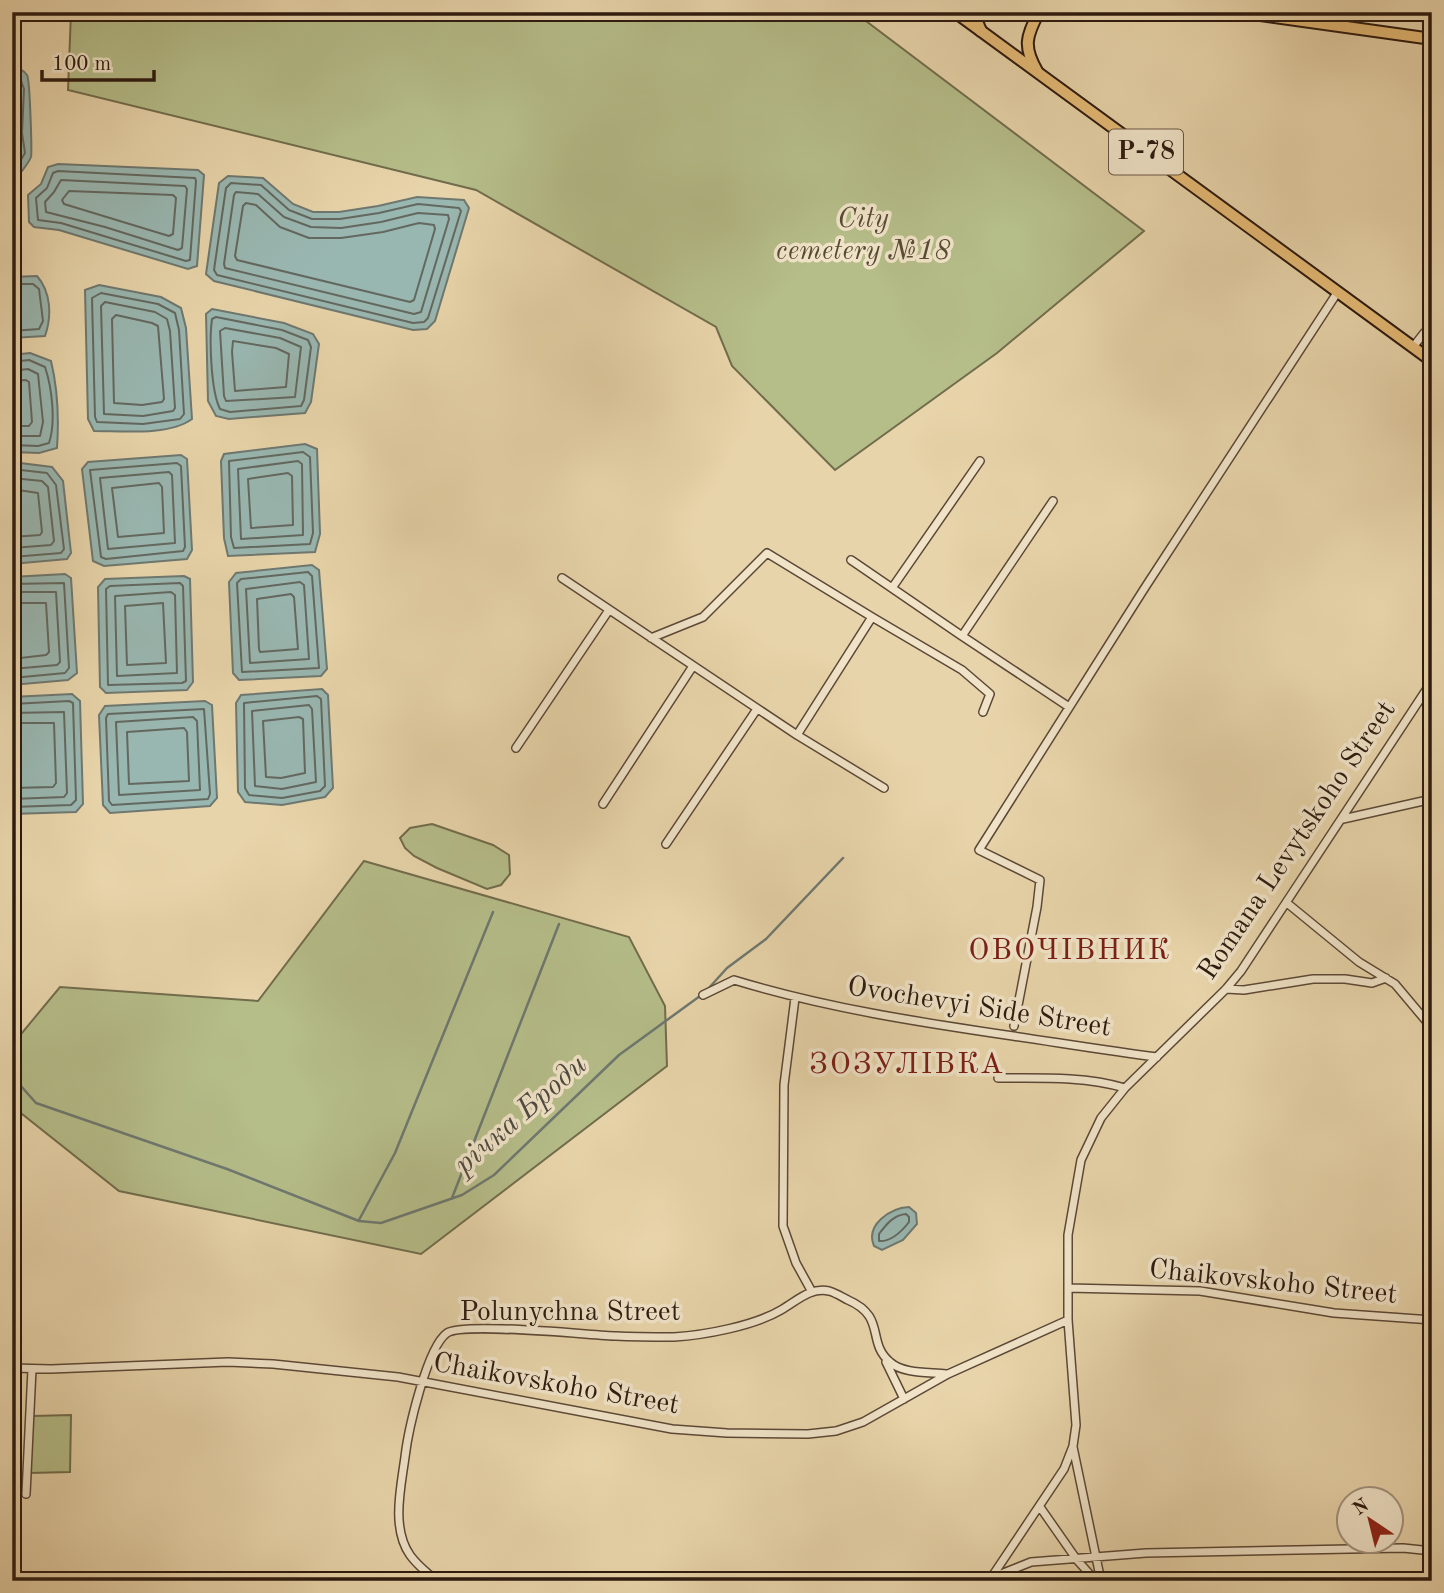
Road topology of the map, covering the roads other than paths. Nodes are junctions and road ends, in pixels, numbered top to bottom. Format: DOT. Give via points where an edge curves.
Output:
graph roads {
  1 [pos="955,12"];
  2 [pos="976,12"];
  3 [pos="1039,12"];
  4 [pos="1239,12"];
  5 [pos="981,31"];
  6 [pos="1432,39"];
  7 [pos="1037,71"];
  8 [pos="1337,293"];
  9 [pos="1432,328"];
  10 [pos="1413,347"];
  11 [pos="1432,361"];
  12 [pos="979,461"];
  13 [pos="1053,501"];
  14 [pos="851,560"];
  15 [pos="562,578"];
  16 [pos="892,588"];
  17 [pos="609,610"];
  18 [pos="872,617"];
  19 [pos="962,636"];
  20 [pos="651,638"];
  21 [pos="693,666"];
  22 [pos="1432,681"];
  23 [pos="1069,707"];
  24 [pos="757,709"];
  25 [pos="984,712"];
  26 [pos="797,736"];
  27 [pos="516,748"];
  28 [pos="884,788"];
  29 [pos="1432,799"];
  30 [pos="603,804"];
  31 [pos="1343,818"];
  32 [pos="666,844"];
  33 [pos="1287,903"];
  34 [pos="1386,978"];
  35 [pos="1226,989"];
  36 [pos="703,995"];
  37 [pos="795,998"];
  38 [pos="1014,1026"];
  39 [pos="1432,1028"];
  40 [pos="1157,1057"];
  41 [pos="998,1078"];
  42 [pos="1125,1088"];
  43 [pos="1068,1288"];
  44 [pos="812,1292"];
  45 [pos="1068,1320"];
  46 [pos="1432,1320"];
  47 [pos="881,1352"];
  48 [pos="12,1368"];
  49 [pos="32,1369"];
  50 [pos="948,1374"];
  51 [pos="423,1382"];
  52 [pos="904,1399"];
  53 [pos="1073,1446"];
  54 [pos="26,1494"];
  55 [pos="1040,1507"];
  56 [pos="1432,1551"];
  57 [pos="1097,1558"];
  58 [pos="1077,1560"];
  59 [pos="990,1579"];
  60 [pos="437,1581"];
  61 [pos="1098,1581"];
  1 -- 5 [label="main road, Р-78"];
  2 -- 5 [label="main road"];
  3 -- 7 [label="main road" via="1027,40"];
  4 -- 6 [label="main road"];
  5 -- 7 [label="main road, Р-78"];
  7 -- 8 [label="main road, Р-78"];
  8 -- 10 [label="main road, Р-78"];
  8 -- 23 [label="street"];
  9 -- 10 [label="street"];
  10 -- 11 [label="main road, Р-78"];
  12 -- 16 [label="street"];
  13 -- 19 [label="street"];
  14 -- 16 [label="street"];
  15 -- 17 [label="street"];
  16 -- 19 [label="street"];
  17 -- 20 [label="street"];
  17 -- 27 [label="street"];
  18 -- 20 [label="street" via="767,553 703,617"];
  18 -- 25 [label="street" via="962,670 990,694"];
  18 -- 26 [label="street"];
  19 -- 23 [label="street"];
  20 -- 21 [label="street"];
  21 -- 24 [label="street"];
  21 -- 30 [label="street"];
  22 -- 31 [label="street, Romana Levytskoho Street"];
  23 -- 38 [label="street" via="979,850 1040,880"];
  24 -- 26 [label="street"];
  24 -- 32 [label="street"];
  26 -- 28 [label="street"];
  29 -- 31 [label="street"];
  31 -- 33 [label="street, Romana Levytskoho Street"];
  33 -- 34 [label="street" via="1359,962"];
  33 -- 35 [label="street, Romana Levytskoho Street"];
  34 -- 35 [label="street" via="1372,983 1313,979"];
  34 -- 39 [label="street"];
  35 -- 40 [label="street, Romana Levytskoho Street"];
  36 -- 37 [label="street, Ovochevyi Side Street" via="734,980"];
  37 -- 40 [label="street, Ovochevyi Side Street" via="932,1025"];
  37 -- 44 [label="street" via="784,1085 783,1226"];
  40 -- 42 [label="street, Romana Levytskoho Street"];
  41 -- 42 [label="street" via="1072,1080"];
  42 -- 43 [label="street, Romana Levytskoho Street" via="1101,1118 1081,1160 1068,1235"];
  43 -- 45 [label="street, Romana Levytskoho Street"];
  43 -- 46 [label="street, Chaikovskoho Street" via="1200,1291 1334,1312"];
  44 -- 47 [label="street" via="832,1292 861,1306 874,1324"];
  44 -- 51 [label="street, Polunychna Street" via="747,1324 677,1336 455,1329 439,1343"];
  45 -- 50 [label="street, Chaikovskoho Street"];
  45 -- 53 [label="street, Romana Levytskoho Street" via="1076,1425"];
  47 -- 50 [label="street" via="891,1364 906,1370"];
  47 -- 52 [label="street"];
  48 -- 49 [label="street, Chaikovskoho Street"];
  49 -- 51 [label="street, Chaikovskoho Street" via="238,1362"];
  49 -- 54 [label="street"];
  50 -- 52 [label="street, Chaikovskoho Street"];
  51 -- 52 [label="street, Chaikovskoho Street" via="656,1427 727,1433 836,1431"];
  51 -- 60 [label="street, Polunychna Street" via="407,1440 399,1504 407,1550"];
  53 -- 55 [label="street, Romana Levytskoho Street"];
  53 -- 57 [label="street"];
  55 -- 58 [label="street"];
  55 -- 59 [label="street, Romana Levytskoho Street"];
  56 -- 57 [label="street" via="1272,1549"];
  57 -- 58 [label="street"];
  57 -- 61 [label="street"];
  58 -- 59 [label="street" via="1031,1562"];
  58 -- 61 [label="street"];
}
